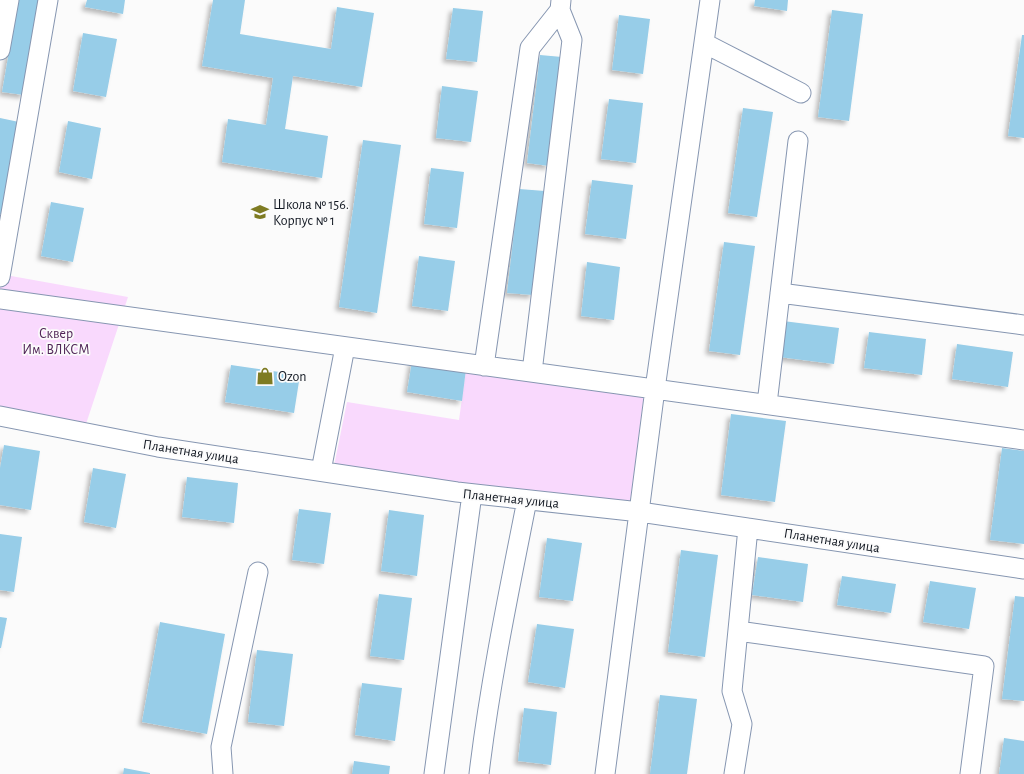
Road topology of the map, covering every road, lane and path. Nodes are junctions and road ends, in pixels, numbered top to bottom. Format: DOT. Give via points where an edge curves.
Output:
graph roads {
  1 [pos="9,0"];
  2 [pos="48,0"];
  3 [pos="710,0"];
  4 [pos="560,5"];
  5 [pos="704,43"];
  6 [pos="0,50"];
  7 [pos="801,93"];
  8 [pos="798,141"];
  9 [pos="0,277"];
  10 [pos="780,293"];
  11 [pos="0,299"];
  12 [pos="1024,325"];
  13 [pos="345,347"];
  14 [pos="484,366"];
  15 [pos="532,372"];
  16 [pos="655,389"];
  17 [pos="767,404"];
  18 [pos="0,416"];
  19 [pos="1024,440"];
  20 [pos="321,471"];
  21 [pos="472,494"];
  22 [pos="527,500"];
  23 [pos="640,512"];
  24 [pos="748,528"];
  25 [pos="1024,569"];
  26 [pos="258,572"];
  27 [pos="738,631"];
  28 [pos="223,774"];
  29 [pos="434,774"];
  30 [pos="479,774"];
  31 [pos="606,774"];
  32 [pos="734,774"];
  33 [pos="970,774"];
  1 -- 6 [label="street"];
  2 -- 9 [label="street"];
  3 -- 5 [label="street"];
  4 -- 14 [label="street" via="530,48"];
  4 -- 15 [label="street" via="572,40"];
  5 -- 7 [label="street"];
  5 -- 16 [label="street"];
  8 -- 10 [label="street"];
  10 -- 12 [label="street"];
  10 -- 17 [label="street"];
  11 -- 13 [label="street"];
  13 -- 14 [label="street"];
  13 -- 20 [label="street"];
  14 -- 15 [label="street"];
  15 -- 16 [label="street"];
  16 -- 17 [label="street"];
  16 -- 23 [label="street"];
  17 -- 19 [label="street"];
  18 -- 20 [label="street, Планетная улица" via="158,447"];
  20 -- 21 [label="street, Планетная улица"];
  21 -- 22 [label="street, Планетная улица"];
  21 -- 29 [label="street"];
  22 -- 23 [label="street, Планетная улица"];
  22 -- 30 [label="street" via="483,736"];
  23 -- 24 [label="street, Планетная улица"];
  23 -- 31 [label="street"];
  24 -- 25 [label="street, Планетная улица"];
  24 -- 27 [label="street"];
  26 -- 28 [label="street" via="221,748"];
  27 -- 32 [label="street" via="732,691 742,724"];
  27 -- 33 [label="street" via="984,666"];
}
